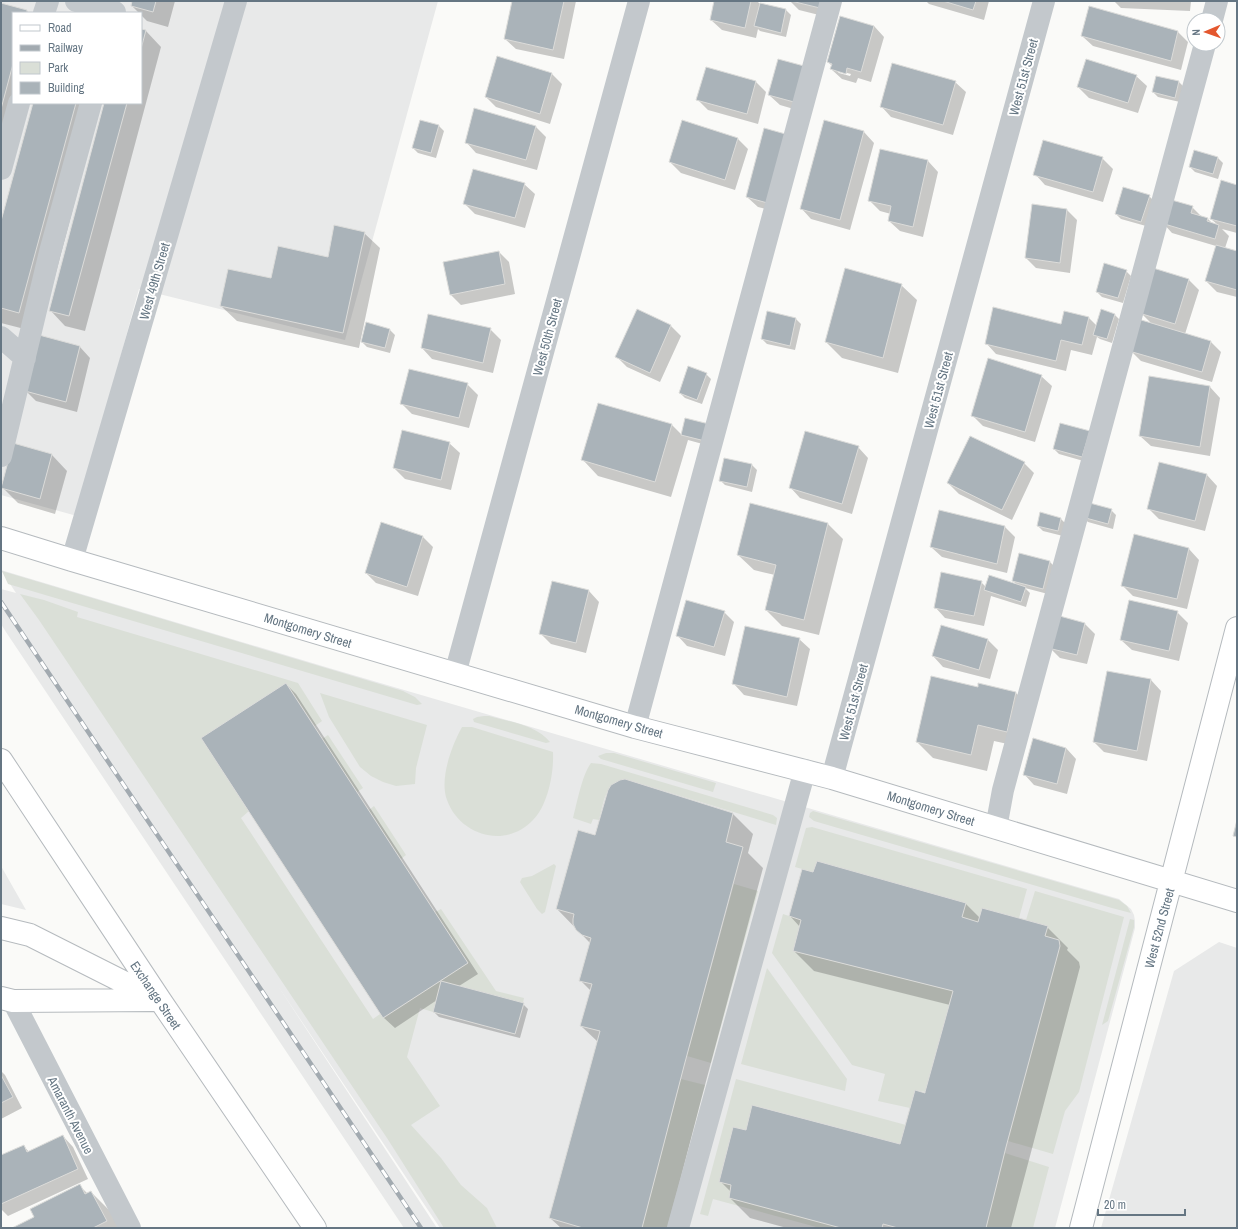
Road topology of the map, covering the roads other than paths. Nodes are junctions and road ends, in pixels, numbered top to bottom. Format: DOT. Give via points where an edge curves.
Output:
graph roads {
  1 [pos="48,1"];
  2 [pos="76,1"];
  3 [pos="236,1"];
  4 [pos="639,1"];
  5 [pos="831,1"];
  6 [pos="1044,1"];
  7 [pos="1217,1"];
  8 [pos="116,9"];
  9 [pos="44,12"];
  10 [pos="1214,12"];
  11 [pos="1203,52"];
  12 [pos="19,104"];
  13 [pos="90,104"];
  14 [pos="1,169"];
  15 [pos="1,337"];
  16 [pos="25,358"];
  17 [pos="1,456"];
  18 [pos="1,538"];
  19 [pos="72,560"];
  20 [pos="1237,628"];
  21 [pos="455,674"];
  22 [pos="635,727"];
  23 [pos="4,768"];
  24 [pos="805,770"];
  25 [pos="832,778"];
  26 [pos="996,828"];
  27 [pos="1171,882"];
  28 [pos="1237,901"];
  29 [pos="1,928"];
  30 [pos="7,999"];
  31 [pos="160,1000"];
  32 [pos="130,1228"];
  33 [pos="315,1228"];
  34 [pos="678,1228"];
  35 [pos="1081,1228"];
  1 -- 9 [label="street"];
  2 -- 8 [label="street"];
  3 -- 19 [label="street, West 49th Street"];
  4 -- 21 [label="street, West 50th Street"];
  5 -- 22 [label="street"];
  6 -- 25 [label="street, West 51st Street"];
  7 -- 10 [label="street"];
  11 -- 26 [label="street" via="1003,790"];
  12 -- 14 [label="street"];
  13 -- 16 [label="street"];
  15 -- 16 [label="street"];
  16 -- 17 [label="street"];
  18 -- 19 [label="main road, Montgomery Street"];
  19 -- 21 [label="main road, Montgomery Street"];
  20 -- 27 [label="main road, West 52nd Street"];
  21 -- 22 [label="main road, Montgomery Street"];
  22 -- 24 [label="main road, Montgomery Street"];
  23 -- 31 [label="main road, Exchange Street"];
  24 -- 25 [label="main road, Montgomery Street"];
  24 -- 34 [label="street"];
  25 -- 26 [label="main road, Montgomery Street"];
  26 -- 27 [label="main road, Montgomery Street"];
  27 -- 28 [label="main road, Montgomery Street"];
  27 -- 35 [label="main road, West 52nd Street"];
  29 -- 31 [label="main road" via="30,936"];
  30 -- 31 [label="main road"];
  30 -- 32 [label="street, Amaranth Avenue"];
  31 -- 33 [label="main road, Exchange Street"];
}
